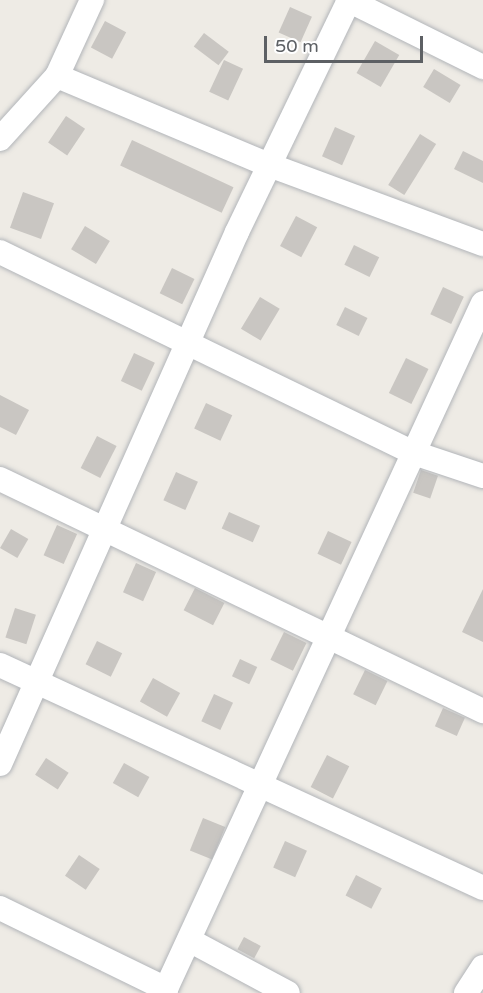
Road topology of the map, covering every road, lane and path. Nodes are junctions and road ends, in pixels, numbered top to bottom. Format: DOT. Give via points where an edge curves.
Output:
graph roads {
  1 [pos="92,0"];
  2 [pos="348,0"];
  3 [pos="483,66"];
  4 [pos="57,76"];
  5 [pos="0,139"];
  6 [pos="269,165"];
  7 [pos="483,244"];
  8 [pos="0,252"];
  9 [pos="483,303"];
  10 [pos="187,343"];
  11 [pos="414,453"];
  12 [pos="483,476"];
  13 [pos="0,479"];
  14 [pos="103,530"];
  15 [pos="326,636"];
  16 [pos="0,665"];
  17 [pos="36,681"];
  18 [pos="483,711"];
  19 [pos="0,764"];
  20 [pos="257,787"];
  21 [pos="483,888"];
  22 [pos="0,908"];
  23 [pos="189,940"];
  24 [pos="483,967"];
  25 [pos="165,991"];
  26 [pos="288,993"];
  27 [pos="466,993"];
  1 -- 4 [label="street"];
  2 -- 3 [label="street"];
  2 -- 6 [label="street"];
  4 -- 5 [label="street"];
  4 -- 6 [label="street"];
  6 -- 7 [label="street"];
  6 -- 10 [label="street"];
  8 -- 10 [label="street"];
  9 -- 11 [label="street"];
  10 -- 11 [label="street"];
  10 -- 14 [label="street"];
  11 -- 12 [label="street"];
  11 -- 15 [label="street"];
  13 -- 14 [label="street"];
  14 -- 15 [label="street"];
  14 -- 17 [label="street"];
  15 -- 18 [label="street"];
  15 -- 20 [label="street"];
  16 -- 17 [label="street"];
  17 -- 19 [label="street"];
  17 -- 20 [label="street"];
  20 -- 21 [label="street"];
  20 -- 23 [label="street"];
  22 -- 25 [label="street"];
  23 -- 25 [label="street"];
  23 -- 26 [label="street"];
  24 -- 27 [label="street"];
}
